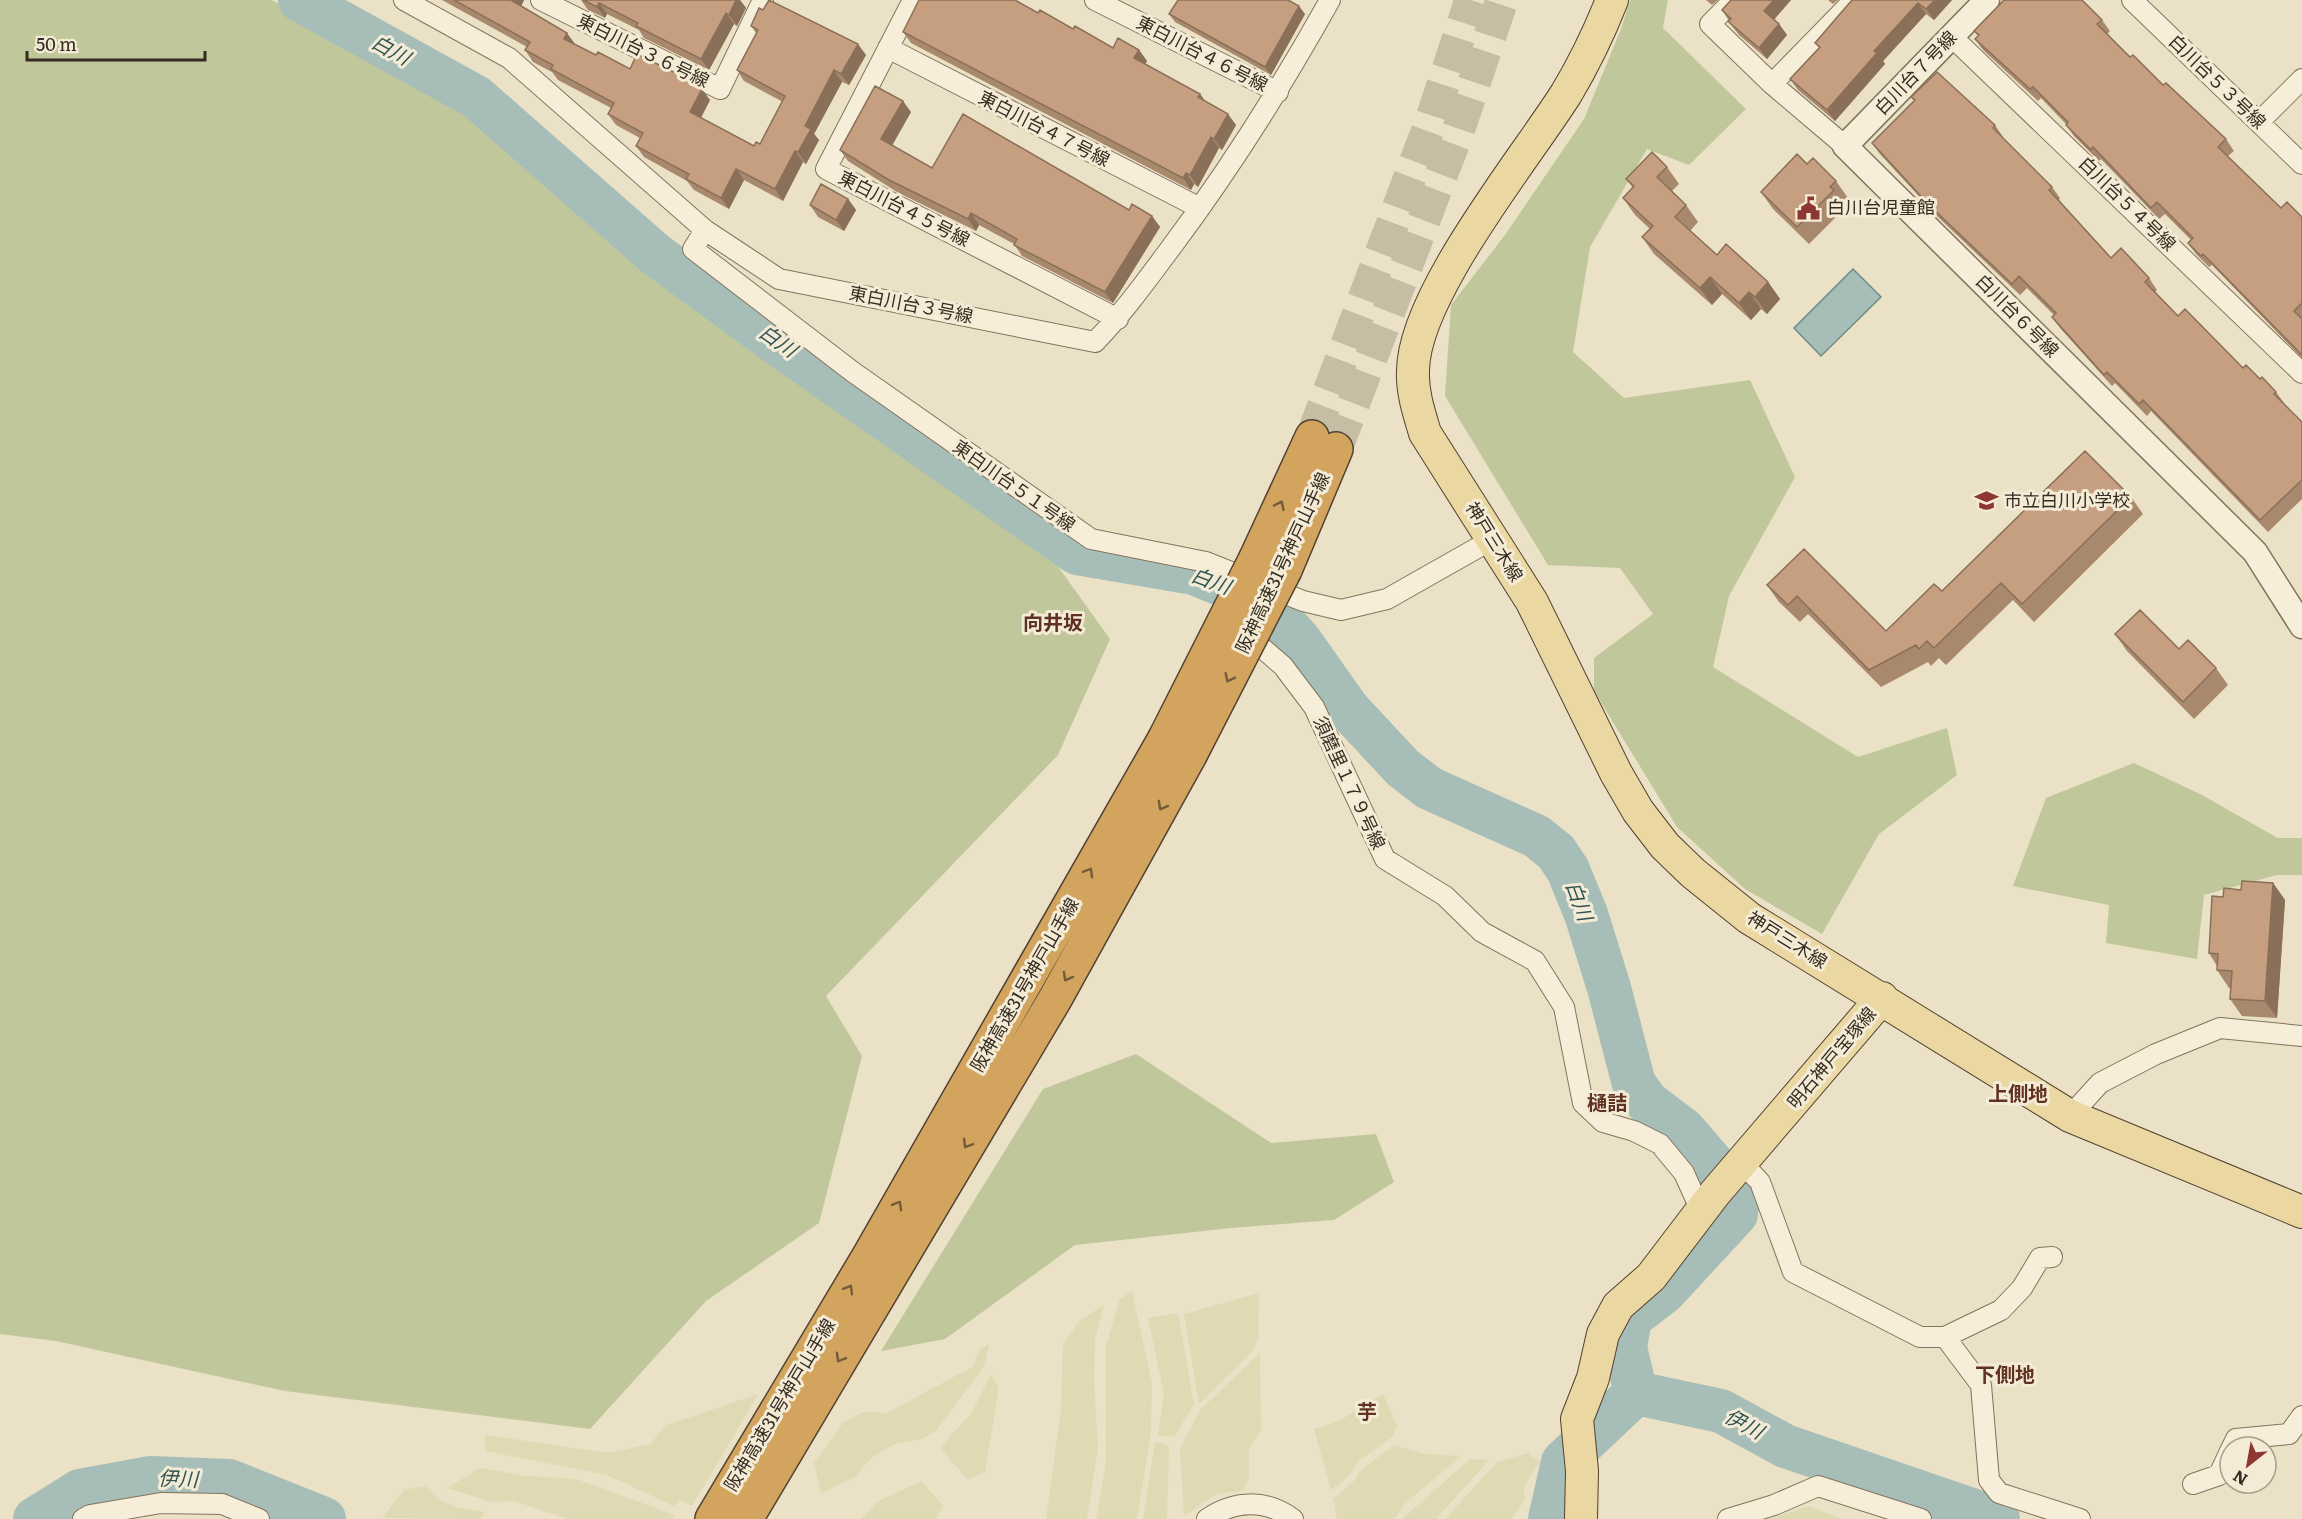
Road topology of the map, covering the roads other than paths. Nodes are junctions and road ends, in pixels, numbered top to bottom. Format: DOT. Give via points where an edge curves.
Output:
graph roads {
  1 [pos="404,0"];
  2 [pos="541,0"];
  3 [pos="764,0"];
  4 [pos="913,0"];
  5 [pos="1095,0"];
  6 [pos="1330,0"];
  7 [pos="1612,0"];
  8 [pos="1734,0"];
  9 [pos="1854,0"];
  10 [pos="1987,0"];
  11 [pos="2132,0"];
  12 [pos="1951,36"];
  13 [pos="888,48"];
  14 [pos="2302,79"];
  15 [pos="1772,84"];
  16 [pos="1278,92"];
  17 [pos="2259,122"];
  18 [pos="1845,146"];
  19 [pos="2302,164"];
  20 [pos="1200,208"];
  21 [pos="705,230"];
  22 [pos="1118,319"];
  23 [pos="2302,373"];
  24 [pos="1324,443"];
  25 [pos="1493,539"];
  26 [pos="1260,568"];
  27 [pos="2302,626"];
  28 [pos="1882,999"];
  29 [pos="2302,1036"];
  30 [pos="2070,1116"];
  31 [pos="1743,1164"];
  32 [pos="1708,1202"];
  33 [pos="2302,1212"];
  34 [pos="2052,1257"];
  35 [pos="880,1264"];
  36 [pos="1945,1337"];
  37 [pos="2302,1416"];
  38 [pos="2278,1435"];
  39 [pos="2218,1475"];
  40 [pos="2193,1484"];
  41 [pos="83,1519"];
  42 [pos="259,1519"];
  43 [pos="712,1519"];
  44 [pos="746,1519"];
  45 [pos="1207,1519"];
  46 [pos="1293,1519"];
  47 [pos="1581,1519"];
  48 [pos="1728,1519"];
  49 [pos="1921,1519"];
  50 [pos="2077,1519"];
  1 -- 21 [label="street, 東白川台３号線" via="509,58"];
  2 -- 3 [label="street, 東白川台３６号線" via="720,89"];
  4 -- 13 [label="street, 東白川台４５号線"];
  5 -- 16 [label="street, 東白川台４６号線"];
  6 -- 16 [label="street, 東白川台３号線"];
  7 -- 25 [label="main road, 神戸三木線" via="1597,39 1567,93 1459,255 1419,333 1412,370 1425,433"];
  8 -- 15 [label="street, 白川台６号線" via="1710,24"];
  9 -- 15 [label="street"];
  10 -- 12 [label="street, 白川台７号線"];
  11 -- 17 [label="street, 白川台５３号線"];
  12 -- 18 [label="street, 白川台７号線"];
  12 -- 23 [label="street, 白川台５４号線"];
  13 -- 20 [label="street, 東白川台４７号線"];
  13 -- 22 [label="street, 東白川台４５号線" via="826,169"];
  14 -- 17 [label="street"];
  15 -- 18 [label="street, 白川台６号線"];
  16 -- 20 [label="street, 東白川台３号線"];
  17 -- 19 [label="street, 白川台５３号線"];
  18 -- 27 [label="street, 白川台６号線" via="2255,552"];
  20 -- 22 [label="street, 東白川台３号線"];
  21 -- 22 [label="street, 東白川台３号線" via="779,279 1095,342"];
  21 -- 26 [label="street, 東白川台５１号線" via="693,249 853,372 1091,539 1206,562"];
  24 -- 26 [label="highway, 阪神高速31号神戸山手線"];
  25 -- 26 [label="street" via="1387,599 1341,610 1303,601"];
  25 -- 28 [label="main road, 神戸三木線" via="1532,602 1616,773 1665,846 1749,918"];
  26 -- 32 [label="street, 須磨里１７９号線" via="1221,611 1283,666 1314,707 1384,859 1445,896 1482,933 1535,961 1564,1007 1583,1103 1603,1122 1660,1144"];
  26 -- 35 [label="highway, 阪神高速31号神戸山手線, bridge" via="1055,999"];
  28 -- 30 [label="main road, 明石神戸宝塚線"];
  28 -- 31 [label="main road, 明石神戸宝塚線"];
  29 -- 30 [label="street" via="2220,1028 2156,1054 2100,1083"];
  30 -- 33 [label="main road, 明石神戸宝塚線"];
  31 -- 32 [label="main road, 明石神戸宝塚線"];
  31 -- 36 [label="street" via="1760,1182 1793,1272 1920,1337"];
  32 -- 47 [label="main road, 明石神戸宝塚線" via="1651,1277 1618,1306 1602,1334 1593,1378 1577,1419"];
  34 -- 36 [label="street" via="2040,1258 2022,1288 2001,1310"];
  43 -- 35 [label="highway, 阪神高速31号神戸山手線, one-way"];
  35 -- 44 [label="highway, 阪神高速31号神戸山手線, one-way"];
  36 -- 50 [label="street" via="1981,1385 1989,1480 1999,1493"];
  37 -- 38 [label="street" via="2289,1434"];
  39 -- 40 [label="street"];
  41 -- 42 [label="street" via="161,1503 222,1504"];
  45 -- 46 [label="street" via="1248,1502 1279,1509"];
  48 -- 49 [label="street" via="1818,1486"];
}
